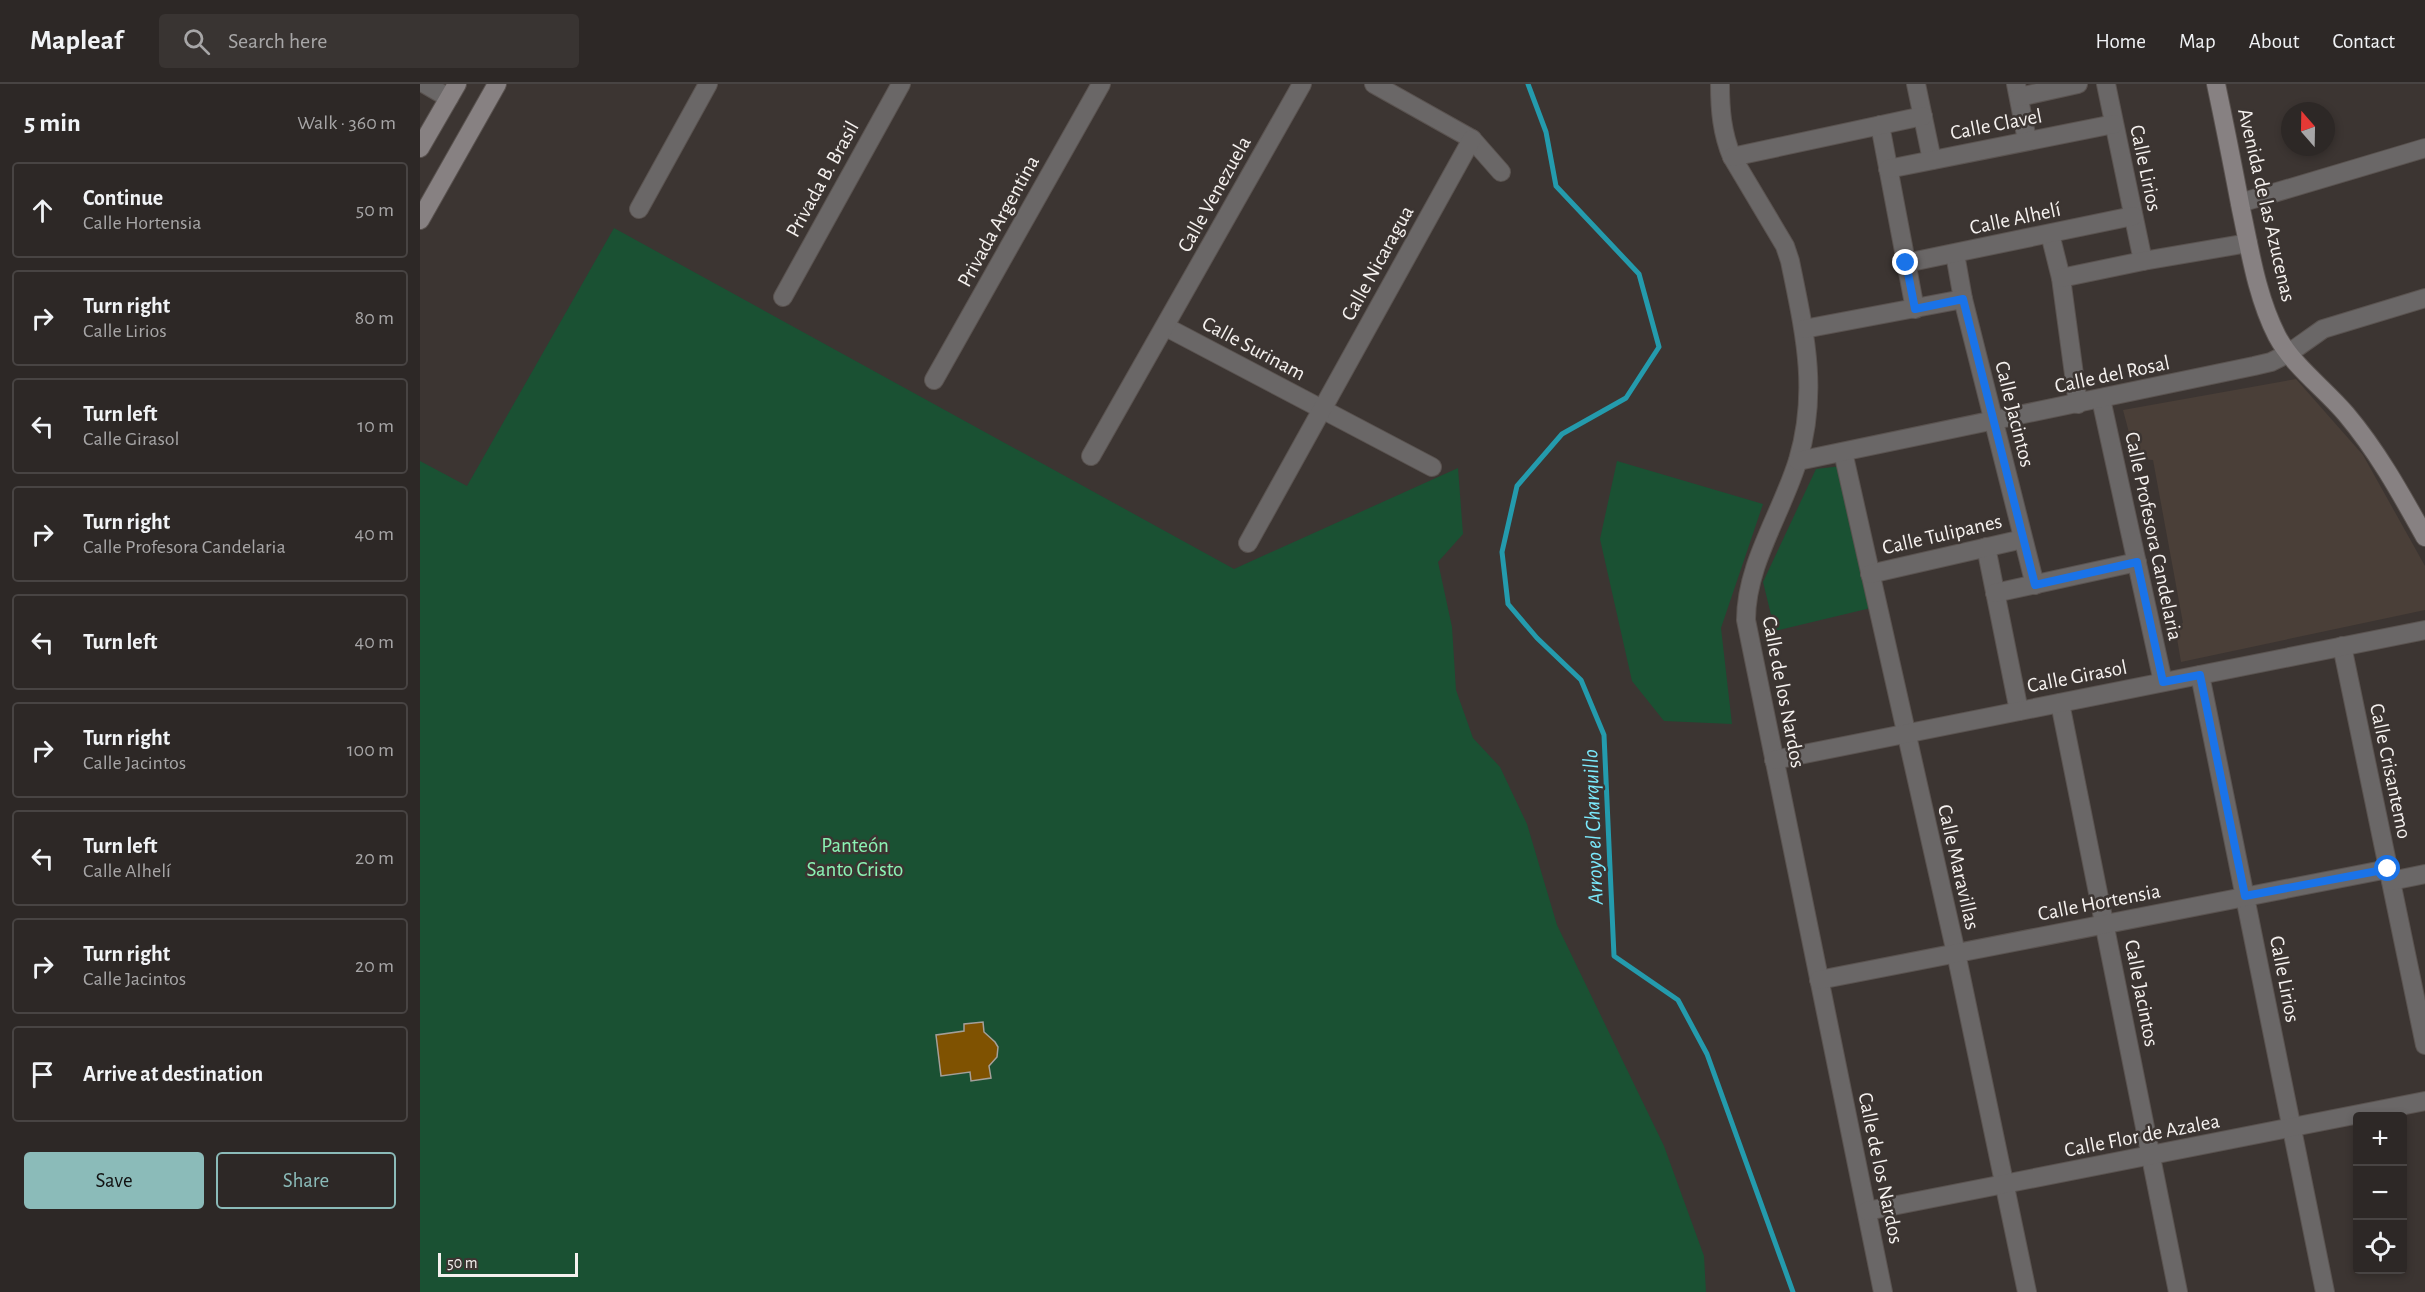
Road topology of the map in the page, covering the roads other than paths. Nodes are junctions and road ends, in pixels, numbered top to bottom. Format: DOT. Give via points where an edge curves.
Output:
graph roads {
  1 [pos="425,84"];
  2 [pos="496,84"];
  3 [pos="708,84"];
  4 [pos="901,84"];
  5 [pos="1101,84"];
  6 [pos="1302,84"];
  7 [pos="1374,84"];
  8 [pos="1720,84"];
  9 [pos="1916,84"];
  10 [pos="2078,84"];
  11 [pos="2106,84"];
  12 [pos="2216,84"];
  13 [pos="453,91"];
  14 [pos="2018,91"];
  15 [pos="1923,116"];
  16 [pos="1880,124"];
  17 [pos="2114,124"];
  18 [pos="1472,139"];
  19 [pos="2026,140"];
  20 [pos="420,148"];
  21 [pos="2425,148"];
  22 [pos="1732,157"];
  23 [pos="1932,160"];
  24 [pos="1888,169"];
  25 [pos="1501,172"];
  26 [pos="2240,203"];
  27 [pos="639,209"];
  28 [pos="2133,216"];
  29 [pos="420,220"];
  30 [pos="2050,234"];
  31 [pos="2248,243"];
  32 [pos="1955,254"];
  33 [pos="2142,261"];
  34 [pos="1906,263"];
  35 [pos="2061,278"];
  36 [pos="783,297"];
  37 [pos="1963,299"];
  38 [pos="2423,302"];
  39 [pos="1915,309"];
  40 [pos="1166,327"];
  41 [pos="1804,329"];
  42 [pos="2289,353"];
  43 [pos="934,380"];
  44 [pos="2101,399"];
  45 [pos="2078,404"];
  46 [pos="1321,410"];
  47 [pos="1994,422"];
  48 [pos="1843,452"];
  49 [pos="1091,456"];
  50 [pos="1798,461"];
  51 [pos="1431,467"];
  52 [pos="2425,537"];
  53 [pos="2023,539"];
  54 [pos="1248,543"];
  55 [pos="1986,547"];
  56 [pos="2137,562"];
  57 [pos="1870,574"];
  58 [pos="2035,585"];
  59 [pos="1995,592"];
  60 [pos="2425,630"];
  61 [pos="2342,646"];
  62 [pos="2200,675"];
  63 [pos="2163,682"];
  64 [pos="2060,703"];
  65 [pos="2019,711"];
  66 [pos="1906,734"];
  67 [pos="1773,760"];
  68 [pos="2425,873"];
  69 [pos="2390,875"];
  70 [pos="2245,896"];
  71 [pos="2104,923"];
  72 [pos="1956,953"];
  73 [pos="2418,978"];
  74 [pos="1819,980"];
  75 [pos="2425,1045"];
  76 [pos="2425,1101"];
  77 [pos="2292,1128"];
  78 [pos="2152,1156"];
  79 [pos="2006,1184"];
  80 [pos="1867,1211"];
  81 [pos="1883,1292"];
  82 [pos="2027,1292"];
  83 [pos="2178,1292"];
  84 [pos="2325,1292"];
  1 -- 13 [label="street"];
  2 -- 29 [label="street"];
  3 -- 27 [label="street"];
  4 -- 36 [label="street, Privada B. Brasil"];
  5 -- 43 [label="street, Privada Argentina"];
  6 -- 40 [label="street, Calle Venezuela"];
  7 -- 18 [label="street"];
  8 -- 22 [label="street, Calle de los Nardos" via="1722,124"];
  9 -- 15 [label="street"];
  10 -- 14 [label="street, Calle Clavel"];
  11 -- 17 [label="street, Calle Lirios"];
  12 -- 26 [label="street, Avenida de las Azucenas"];
  13 -- 20 [label="street"];
  14 -- 19 [label="street"];
  15 -- 16 [label="street, Calle Clavel"];
  15 -- 23 [label="street"];
  16 -- 22 [label="street, Calle Clavel"];
  16 -- 24 [label="street"];
  17 -- 19 [label="street, Calle Clavel"];
  17 -- 28 [label="street, Calle Lirios"];
  18 -- 25 [label="street"];
  18 -- 46 [label="street, Calle Nicaragua"];
  19 -- 23 [label="street, Calle Clavel"];
  21 -- 26 [label="street"];
  22 -- 41 [label="street, Calle de los Nardos" via="1785,246"];
  23 -- 24 [label="street, Calle Clavel"];
  24 -- 34 [label="street"];
  26 -- 31 [label="street, Avenida de las Azucenas"];
  28 -- 30 [label="street, Calle Alhelí"];
  28 -- 33 [label="street, Calle Lirios"];
  30 -- 32 [label="street, Calle Alhelí"];
  30 -- 35 [label="street"];
  31 -- 33 [label="street"];
  31 -- 42 [label="street, Avenida de las Azucenas" via="2266,309"];
  32 -- 34 [label="street, Calle Alhelí"];
  32 -- 37 [label="street, Calle Jacintos"];
  33 -- 35 [label="street"];
  34 -- 39 [label="street"];
  35 -- 45 [label="street"];
  37 -- 39 [label="street"];
  37 -- 47 [label="street, Calle Jacintos"];
  38 -- 42 [label="street, Calle del Rosal" via="2323,329"];
  39 -- 41 [label="street"];
  40 -- 46 [label="street, Calle Surinam"];
  40 -- 49 [label="street, Calle Venezuela"];
  41 -- 50 [label="street, Calle de los Nardos" via="1809,405"];
  42 -- 44 [label="street, Calle del Rosal" via="2271,362"];
  42 -- 52 [label="street, Avenida de las Azucenas" via="2356,425"];
  44 -- 45 [label="street, Calle del Rosal"];
  44 -- 56 [label="street, Calle Profesora Candelaria"];
  45 -- 47 [label="street, Calle del Rosal"];
  46 -- 51 [label="street, Calle Surinam"];
  46 -- 54 [label="street, Calle Nicaragua"];
  47 -- 48 [label="street, Calle del Rosal"];
  47 -- 53 [label="street, Calle Jacintos"];
  48 -- 50 [label="street, Calle del Rosal"];
  48 -- 57 [label="street, Calle Maravillas"];
  50 -- 67 [label="street, Calle de los Nardos" via="1749,586 1746,603"];
  53 -- 55 [label="street, Calle Tulipanes"];
  53 -- 58 [label="street, Calle Jacintos"];
  55 -- 57 [label="street, Calle Tulipanes"];
  55 -- 59 [label="street"];
  56 -- 58 [label="street"];
  56 -- 63 [label="street, Calle Profesora Candelaria"];
  57 -- 66 [label="street, Calle Maravillas"];
  58 -- 59 [label="street"];
  59 -- 65 [label="street"];
  60 -- 61 [label="street, Calle Girasol"];
  61 -- 62 [label="street, Calle Girasol"];
  61 -- 69 [label="street, Calle Crisantemo"];
  62 -- 63 [label="street, Calle Girasol"];
  62 -- 70 [label="street, Calle Lirios"];
  63 -- 64 [label="street, Calle Girasol"];
  64 -- 65 [label="street, Calle Girasol"];
  64 -- 71 [label="street, Calle Jacintos"];
  65 -- 66 [label="street, Calle Girasol"];
  66 -- 67 [label="street, Calle Girasol"];
  66 -- 72 [label="street, Calle Maravillas"];
  67 -- 74 [label="street, Calle de los Nardos"];
  68 -- 69 [label="street, Calle Hortensia"];
  69 -- 70 [label="street, Calle Hortensia"];
  69 -- 73 [label="street, Calle Crisantemo"];
  70 -- 71 [label="street, Calle Hortensia"];
  70 -- 77 [label="street, Calle Lirios"];
  71 -- 72 [label="street, Calle Hortensia"];
  71 -- 78 [label="street, Calle Jacintos"];
  72 -- 74 [label="street, Calle Hortensia"];
  72 -- 79 [label="street, Calle Maravillas"];
  73 -- 75 [label="street, Calle Crisantemo"];
  74 -- 80 [label="street, Calle de los Nardos"];
  76 -- 77 [label="street, Calle Flor de Azalea"];
  77 -- 78 [label="street, Calle Flor de Azalea"];
  77 -- 84 [label="street, Calle Lirios"];
  78 -- 79 [label="street, Calle Flor de Azalea"];
  78 -- 83 [label="street, Calle Jacintos"];
  79 -- 80 [label="street, Calle Flor de Azalea"];
  79 -- 82 [label="street, Calle Maravillas"];
  80 -- 81 [label="street, Calle de los Nardos"];
}
